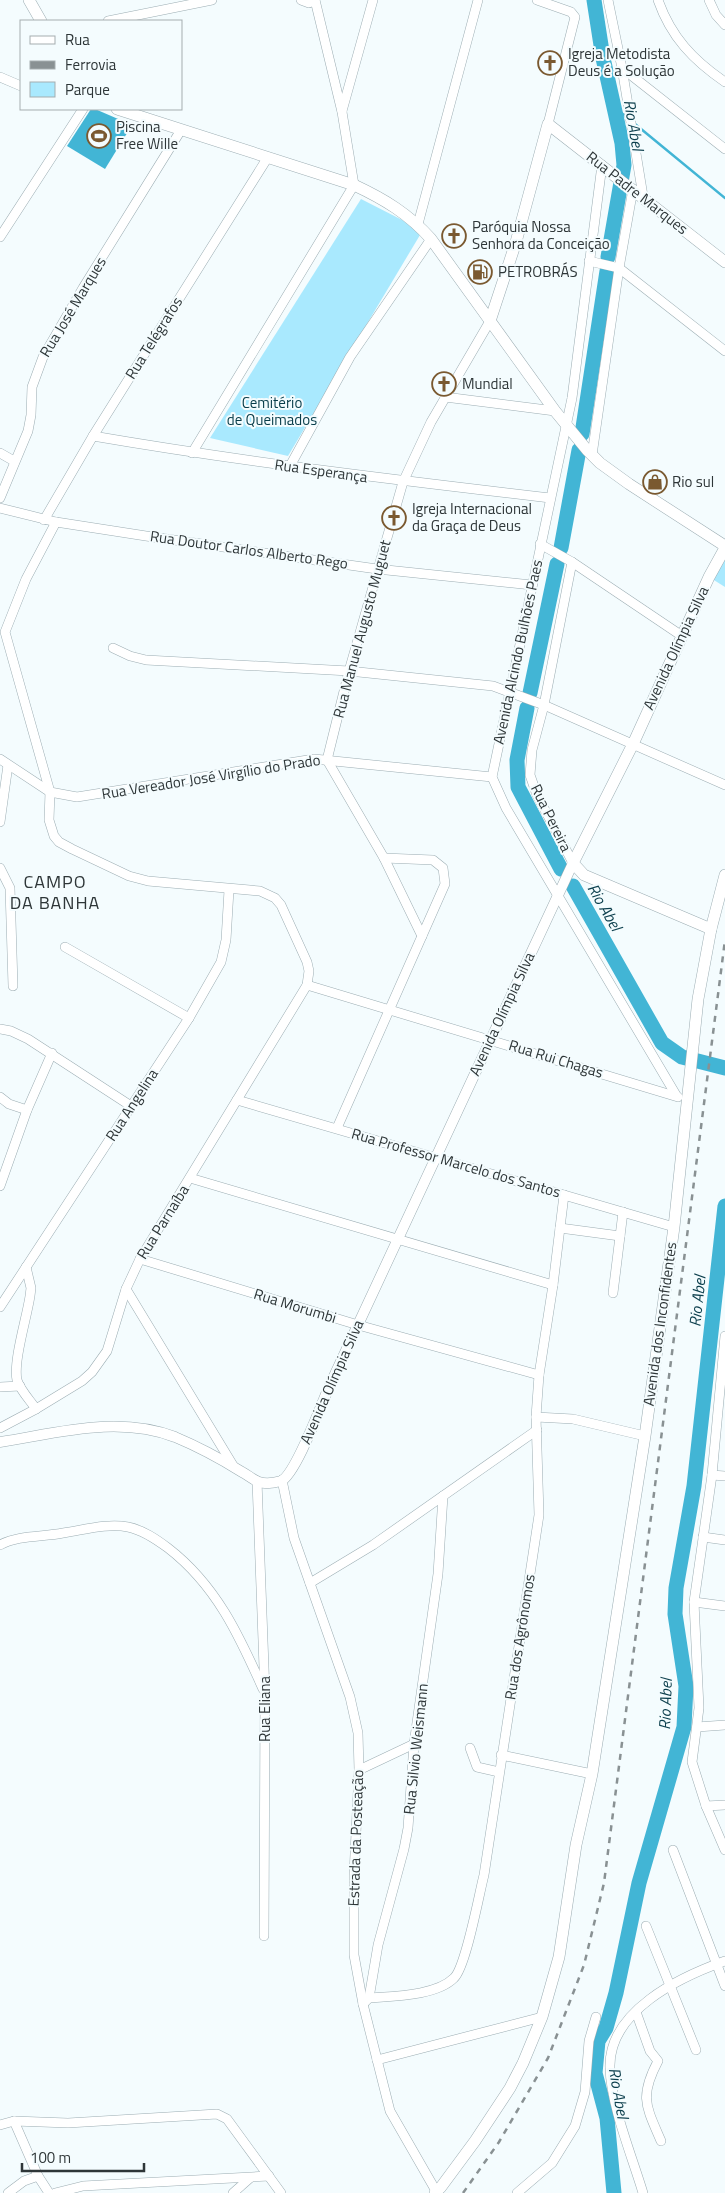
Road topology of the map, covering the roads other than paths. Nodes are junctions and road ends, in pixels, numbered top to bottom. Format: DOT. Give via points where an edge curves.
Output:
graph roads {
  1 [pos="29,0"];
  2 [pos="212,0"];
  3 [pos="301,0"];
  4 [pos="315,0"];
  5 [pos="373,0"];
  6 [pos="478,0"];
  7 [pos="536,0"];
  8 [pos="608,0"];
  9 [pos="658,0"];
  10 [pos="709,0"];
  11 [pos="40,20"];
  12 [pos="113,20"];
  13 [pos="725,25"];
  14 [pos="622,68"];
  15 [pos="332,71"];
  16 [pos="352,76"];
  17 [pos="0,77"];
  18 [pos="725,82"];
  19 [pos="20,86"];
  20 [pos="81,110"];
  21 [pos="120,110"];
  22 [pos="342,112"];
  23 [pos="548,124"];
  24 [pos="181,130"];
  25 [pos="725,149"];
  26 [pos="268,157"];
  27 [pos="604,167"];
  28 [pos="354,185"];
  29 [pos="632,188"];
  30 [pos="643,196"];
  31 [pos="418,224"];
  32 [pos="0,237"];
  33 [pos="431,239"];
  34 [pos="593,261"];
  35 [pos="725,262"];
  36 [pos="617,267"];
  37 [pos="490,321"];
  38 [pos="725,351"];
  39 [pos="445,397"];
  40 [pos="555,411"];
  41 [pos="569,430"];
  42 [pos="92,436"];
  43 [pos="590,452"];
  44 [pos="0,453"];
  45 [pos="192,453"];
  46 [pos="14,461"];
  47 [pos="290,466"];
  48 [pos="402,482"];
  49 [pos="0,498"];
  50 [pos="550,498"];
  51 [pos="0,508"];
  52 [pos="44,520"];
  53 [pos="56,522"];
  54 [pos="544,546"];
  55 [pos="725,547"];
  56 [pos="570,560"];
  57 [pos="377,569"];
  58 [pos="532,585"];
  59 [pos="2,630"];
  60 [pos="682,636"];
  61 [pos="114,648"];
  62 [pos="349,671"];
  63 [pos="510,691"];
  64 [pos="541,704"];
  65 [pos="633,744"];
  66 [pos="0,759"];
  67 [pos="327,760"];
  68 [pos="8,765"];
  69 [pos="492,777"];
  70 [pos="725,784"];
  71 [pos="50,792"];
  72 [pos="0,822"];
  73 [pos="384,858"];
  74 [pos="571,867"];
  75 [pos="0,868"];
  76 [pos="725,875"];
  77 [pos="229,890"];
  78 [pos="560,890"];
  79 [pos="711,929"];
  80 [pos="422,936"];
  81 [pos="65,947"];
  82 [pos="13,986"];
  83 [pos="307,986"];
  84 [pos="388,1010"];
  85 [pos="189,1018"];
  86 [pos="0,1029"];
  87 [pos="490,1039"];
  88 [pos="52,1053"];
  89 [pos="676,1096"];
  90 [pos="0,1097"];
  91 [pos="237,1100"];
  92 [pos="688,1104"];
  93 [pos="131,1106"];
  94 [pos="27,1110"];
  95 [pos="337,1128"];
  96 [pos="435,1158"];
  97 [pos="190,1178"];
  98 [pos="0,1186"];
  99 [pos="564,1195"];
  100 [pos="623,1212"];
  101 [pos="674,1227"];
  102 [pos="560,1228"];
  103 [pos="620,1236"];
  104 [pos="397,1239"];
  105 [pos="140,1258"];
  106 [pos="26,1267"];
  107 [pos="553,1285"];
  108 [pos="126,1289"];
  109 [pos="613,1293"];
  110 [pos="0,1306"];
  111 [pos="358,1325"];
  112 [pos="725,1336"];
  113 [pos="539,1375"];
  114 [pos="20,1386"];
  115 [pos="0,1387"];
  116 [pos="36,1409"];
  117 [pos="721,1411"];
  118 [pos="536,1417"];
  119 [pos="0,1428"];
  120 [pos="536,1430"];
  121 [pos="645,1436"];
  122 [pos="0,1442"];
  123 [pos="234,1467"];
  124 [pos="712,1474"];
  125 [pos="725,1476"];
  126 [pos="282,1480"];
  127 [pos="257,1481"];
  128 [pos="443,1496"];
  129 [pos="703,1537"];
  130 [pos="725,1540"];
  131 [pos="0,1546"];
  132 [pos="310,1583"];
  133 [pos="694,1602"];
  134 [pos="725,1606"];
  135 [pos="265,1694"];
  136 [pos="725,1725"];
  137 [pos="697,1727"];
  138 [pos="414,1744"];
  139 [pos="470,1748"];
  140 [pos="501,1755"];
  141 [pos="359,1770"];
  142 [pos="499,1772"];
  143 [pos="592,1774"];
  144 [pos="725,1805"];
  145 [pos="706,1806"];
  146 [pos="673,1850"];
  147 [pos="725,1850"];
  148 [pos="646,1926"];
  149 [pos="264,1936"];
  150 [pos="721,1962"];
  151 [pos="670,1985"];
  152 [pos="725,1986"];
  153 [pos="366,2001"];
  154 [pos="636,2012"];
  155 [pos="542,2017"];
  156 [pos="596,2017"];
  157 [pos="696,2050"];
  158 [pos="376,2060"];
  159 [pos="14,2121"];
  160 [pos="0,2125"];
  161 [pos="661,2141"];
  162 [pos="38,2176"];
  163 [pos="269,2176"];
  164 [pos="250,2178"];
  165 [pos="436,2192"];
  166 [pos="8,2193"];
  167 [pos="49,2193"];
  168 [pos="55,2193"];
  169 [pos="233,2193"];
  170 [pos="282,2193"];
  171 [pos="517,2193"];
  172 [pos="643,2193"];
  1 -- 11 [label="main road"];
  2 -- 12 [label="street"];
  3 -- 4 [label="street" via="309,3"];
  4 -- 15 [label="street"];
  5 -- 16 [label="street"];
  6 -- 31 [label="street"];
  7 -- 23 [label="street, Rua Manuel Augusto Muguet" via="573,13 575,17"];
  8 -- 14 [label="street"];
  9 -- 18 [label="street" via="672,32 684,48"];
  10 -- 13 [label="street"];
  14 -- 25 [label="street"];
  14 -- 30 [label="street"];
  15 -- 16 [label="street" via="340,76"];
  15 -- 22 [label="street"];
  16 -- 22 [label="street"];
  17 -- 19 [label="street"];
  20 -- 32 [label="street"];
  21 -- 24 [label="main road"];
  22 -- 28 [label="street"];
  23 -- 27 [label="main road, Rua Padre Marques"];
  23 -- 37 [label="main road, Rua Manuel Augusto Muguet" via="516,242"];
  24 -- 26 [label="main road"];
  24 -- 46 [label="street, Rua José Marques" via="43,357 32,387 30,422"];
  26 -- 28 [label="main road"];
  26 -- 42 [label="street, Rua Telégrafos"];
  27 -- 29 [label="main road, Rua Padre Marques"];
  27 -- 34 [label="street, Avenida Alcindo Bulhões Paes"];
  28 -- 31 [label="main road" via="384,200"];
  28 -- 45 [label="street"];
  29 -- 30 [label="main road, Rua Padre Marques"];
  29 -- 36 [label="street"];
  30 -- 35 [label="main road, Rua Padre Marques"];
  31 -- 33 [label="main road"];
  33 -- 37 [label="main road"];
  33 -- 47 [label="street" via="350,357"];
  34 -- 36 [label="street"];
  34 -- 41 [label="street, Avenida Alcindo Bulhões Paes"];
  36 -- 38 [label="street"];
  36 -- 43 [label="street"];
  37 -- 39 [label="street, Rua Manuel Augusto Muguet"];
  37 -- 40 [label="main road"];
  39 -- 40 [label="street"];
  39 -- 48 [label="street, Rua Manuel Augusto Muguet"];
  40 -- 41 [label="main road"];
  41 -- 43 [label="main road"];
  41 -- 50 [label="street, Avenida Alcindo Bulhões Paes"];
  42 -- 45 [label="street, Rua Esperança"];
  42 -- 52 [label="street, Rua Telégrafos"];
  43 -- 55 [label="main road" via="629,484"];
  44 -- 46 [label="street"];
  45 -- 47 [label="street, Rua Esperança"];
  46 -- 49 [label="street, Rua José Marques"];
  47 -- 48 [label="street, Rua Esperança"];
  48 -- 50 [label="street, Rua Esperança"];
  48 -- 57 [label="street, Rua Manuel Augusto Muguet"];
  50 -- 54 [label="street, Avenida Alcindo Bulhões Paes"];
  51 -- 52 [label="street, Rua Doutor Carlos Alberto Rego"];
  52 -- 53 [label="street, Rua Doutor Carlos Alberto Rego"];
  53 -- 57 [label="street, Rua Doutor Carlos Alberto Rego"];
  53 -- 59 [label="street"];
  54 -- 56 [label="street"];
  54 -- 58 [label="street, Avenida Alcindo Bulhões Paes"];
  55 -- 60 [label="main road, Avenida Olímpia Silva"];
  56 -- 60 [label="street"];
  56 -- 64 [label="street, Rua Pereira"];
  57 -- 58 [label="street, Rua Doutor Carlos Alberto Rego"];
  57 -- 62 [label="street, Rua Manuel Augusto Muguet"];
  58 -- 63 [label="street, Avenida Alcindo Bulhões Paes"];
  59 -- 71 [label="street"];
  60 -- 65 [label="main road, Avenida Olímpia Silva"];
  61 -- 62 [label="street" via="146,660"];
  62 -- 63 [label="street" via="493,686"];
  62 -- 67 [label="street, Rua Manuel Augusto Muguet"];
  63 -- 64 [label="street"];
  63 -- 69 [label="street, Avenida Alcindo Bulhões Paes"];
  64 -- 65 [label="street"];
  64 -- 74 [label="street, Rua Pereira" via="530,775"];
  65 -- 70 [label="street"];
  65 -- 74 [label="main road, Avenida Olímpia Silva"];
  66 -- 68 [label="street"];
  67 -- 69 [label="street, Rua Vereador José Virgílio do Prado"];
  67 -- 71 [label="street, Rua Vereador José Virgílio do Prado" via="302,761 94,795 69,796"];
  67 -- 73 [label="street"];
  68 -- 71 [label="street"];
  68 -- 72 [label="street"];
  69 -- 78 [label="street" via="506,808"];
  71 -- 77 [label="street" via="51,829 65,846 129,876"];
  73 -- 80 [label="street"];
  73 -- 80 [label="street" via="433,860 443,868 445,884"];
  74 -- 78 [label="street, Avenida Olímpia Silva"];
  74 -- 79 [label="main road, Rua Pereira" via="585,876"];
  75 -- 82 [label="street" via="10,888"];
  76 -- 79 [label="main road, Avenida dos Inconfidentes"];
  77 -- 83 [label="street" via="260,891 281,905 307,962"];
  77 -- 85 [label="street, Rua Angelina" via="224,956"];
  78 -- 87 [label="street, Avenida Olímpia Silva"];
  78 -- 89 [label="street"];
  79 -- 92 [label="main road, Avenida dos Inconfidentes" via="698,999"];
  80 -- 84 [label="street"];
  81 -- 85 [label="street"];
  83 -- 84 [label="street, Rua Rui Chagas"];
  83 -- 91 [label="street, Rua Parnaíba"];
  84 -- 87 [label="street, Rua Rui Chagas"];
  84 -- 95 [label="street"];
  85 -- 93 [label="street, Rua Angelina"];
  86 -- 88 [label="street" via="19,1034"];
  87 -- 89 [label="street, Rua Rui Chagas"];
  87 -- 96 [label="street, Avenida Olímpia Silva"];
  88 -- 93 [label="street"];
  88 -- 94 [label="street"];
  89 -- 92 [label="street, Rua Rui Chagas"];
  90 -- 94 [label="street"];
  91 -- 95 [label="street, Rua Professor Marcelo dos Santos"];
  91 -- 97 [label="street, Rua Parnaíba"];
  92 -- 101 [label="main road, Avenida dos Inconfidentes"];
  93 -- 106 [label="street, Rua Angelina"];
  94 -- 98 [label="street"];
  95 -- 96 [label="street, Rua Professor Marcelo dos Santos"];
  96 -- 99 [label="street, Rua Professor Marcelo dos Santos"];
  96 -- 104 [label="street, Avenida Olímpia Silva"];
  97 -- 104 [label="street"];
  97 -- 105 [label="street, Rua Parnaíba"];
  99 -- 100 [label="street, Rua Professor Marcelo dos Santos"];
  99 -- 102 [label="street, Rua dos Agrônomos"];
  100 -- 101 [label="street, Rua Professor Marcelo dos Santos"];
  100 -- 103 [label="street"];
  101 -- 121 [label="main road, Avenida dos Inconfidentes"];
  102 -- 103 [label="street"];
  102 -- 107 [label="street, Rua dos Agrônomos"];
  103 -- 109 [label="street"];
  104 -- 107 [label="street"];
  104 -- 111 [label="street, Avenida Olímpia Silva"];
  105 -- 108 [label="street, Rua Parnaíba"];
  105 -- 111 [label="street, Rua Morumbi"];
  106 -- 110 [label="street, Rua Angelina"];
  106 -- 114 [label="street" via="31,1288 17,1366"];
  107 -- 113 [label="street, Rua dos Agrônomos"];
  108 -- 116 [label="street, Rua Parnaíba" via="112,1340 100,1362 82,1381"];
  108 -- 123 [label="street"];
  111 -- 113 [label="street, Rua Morumbi"];
  111 -- 126 [label="street, Avenida Olímpia Silva" via="293,1468"];
  112 -- 117 [label="street"];
  113 -- 118 [label="street, Rua dos Agrônomos"];
  114 -- 115 [label="street"];
  114 -- 116 [label="street"];
  116 -- 119 [label="street, Rua Parnaíba"];
  117 -- 124 [label="street"];
  118 -- 120 [label="street, Rua dos Agrônomos"];
  118 -- 121 [label="street" via="573,1419"];
  120 -- 128 [label="street"];
  120 -- 140 [label="street, Rua dos Agrônomos" via="538,1515"];
  121 -- 143 [label="main road, Avenida dos Inconfidentes"];
  122 -- 123 [label="street" via="105,1426 137,1427 181,1440"];
  123 -- 127 [label="street"];
  124 -- 125 [label="street"];
  124 -- 129 [label="street"];
  126 -- 127 [label="street"];
  126 -- 132 [label="street, Estrada da Posteação" via="294,1538"];
  127 -- 135 [label="street, Rua Eliana"];
  128 -- 132 [label="street" via="373,1545"];
  128 -- 138 [label="street, Rua Silvio Weismann" via="438,1574"];
  129 -- 130 [label="street"];
  129 -- 133 [label="street"];
  131 -- 135 [label="street" via="17,1540 100,1527 127,1527 146,1534 178,1556 211,1590 233,1623"];
  132 -- 141 [label="street, Estrada da Posteação" via="350,1697 358,1732"];
  133 -- 134 [label="street"];
  133 -- 137 [label="street" via="699,1691"];
  135 -- 149 [label="street, Rua Eliana"];
  136 -- 137 [label="street"];
  137 -- 145 [label="street" via="692,1762"];
  138 -- 141 [label="street"];
  138 -- 153 [label="street, Rua Silvio Weismann" via="408,1828"];
  139 -- 142 [label="street" via="477,1767"];
  140 -- 142 [label="street, Rua dos Agrônomos"];
  140 -- 143 [label="street"];
  141 -- 153 [label="street, Estrada da Posteação" via="354,1955"];
  142 -- 153 [label="street, Rua dos Agrônomos" via="484,1875 459,1972 449,1982 421,1993"];
  143 -- 155 [label="main road, Avenida dos Inconfidentes" via="576,1845 559,1957"];
  144 -- 145 [label="street"];
  145 -- 147 [label="street"];
  146 -- 150 [label="street"];
  148 -- 151 [label="street"];
  150 -- 151 [label="street"];
  150 -- 152 [label="street"];
  151 -- 154 [label="street"];
  151 -- 157 [label="street"];
  153 -- 158 [label="street, Estrada da Posteação"];
  154 -- 161 [label="street" via="650,2051 658,2061 646,2091 647,2104"];
  154 -- 172 [label="street" via="613,2049 610,2070"];
  155 -- 158 [label="street"];
  155 -- 165 [label="main road, Avenida dos Inconfidentes" via="510,2088"];
  156 -- 171 [label="street" via="589,2041 585,2092 575,2126 552,2163"];
  158 -- 165 [label="street, Estrada da Posteação" via="390,2111"];
  159 -- 160 [label="street"];
  159 -- 162 [label="street"];
  159 -- 163 [label="street" via="68,2123 217,2114 227,2119"];
  162 -- 166 [label="street" via="24,2181"];
  162 -- 167 [label="street"];
  163 -- 164 [label="street"];
  163 -- 170 [label="street"];
  164 -- 168 [label="street" via="83,2186"];
  164 -- 169 [label="street"];
}
